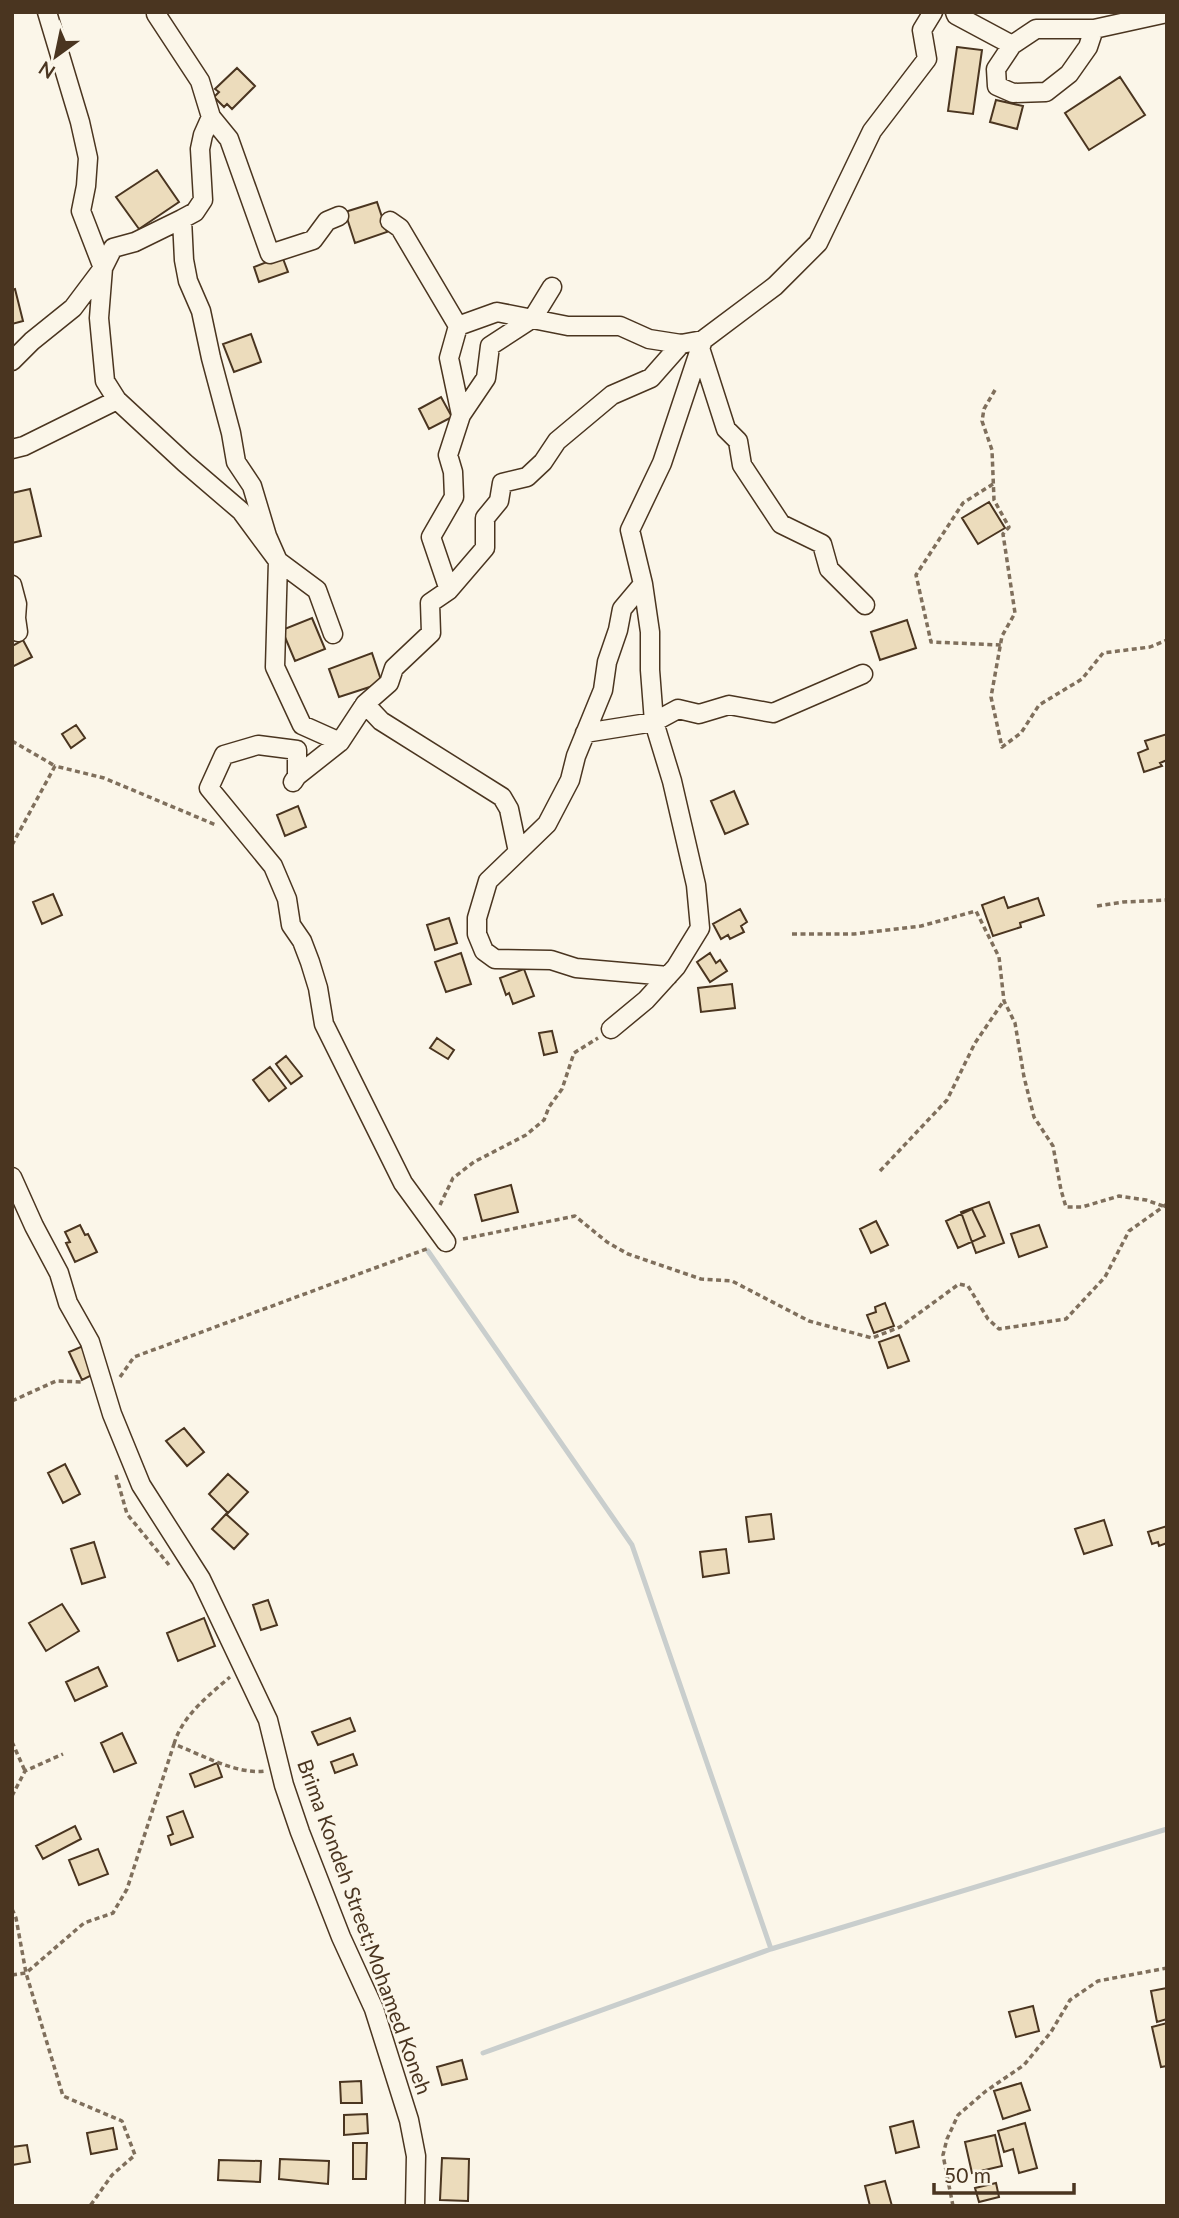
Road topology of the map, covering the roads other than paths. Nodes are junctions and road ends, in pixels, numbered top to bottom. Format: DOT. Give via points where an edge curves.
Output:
graph roads {
  1 [pos="47,12"];
  2 [pos="933,12"];
  3 [pos="955,12"];
  4 [pos="1167,13"];
  5 [pos="156,14"];
  6 [pos="1106,22"];
  7 [pos="1013,45"];
  8 [pos="211,117"];
  9 [pos="339,216"];
  10 [pos="182,219"];
  11 [pos="390,221"];
  12 [pos="103,268"];
  13 [pos="552,287"];
  14 [pos="533,318"];
  15 [pos="458,327"];
  16 [pos="681,344"];
  17 [pos="701,344"];
  18 [pos="12,361"];
  19 [pos="117,400"];
  20 [pos="461,415"];
  21 [pos="12,449"];
  22 [pos="278,561"];
  23 [pos="643,584"];
  24 [pos="12,585"];
  25 [pos="449,590"];
  26 [pos="865,604"];
  27 [pos="15,621"];
  28 [pos="334,634"];
  29 [pos="863,674"];
  30 [pos="365,704"];
  31 [pos="654,722"];
  32 [pos="302,725"];
  33 [pos="585,733"];
  34 [pos="340,742"];
  35 [pos="297,750"];
  36 [pos="518,852"];
  37 [pos="668,976"];
  38 [pos="611,1029"];
  39 [pos="12,1177"];
  40 [pos="446,1242"];
  41 [pos="415,2206"];
  1 -- 12 [label="street" via="88,158 81,211"];
  2 -- 17 [label="street" via="922,30 927,59 872,131 818,243 775,286"];
  3 -- 7 [label="street"];
  4 -- 6 [label="street"];
  5 -- 8 [label="street" via="200,81"];
  6 -- 7 [label="street" via="1036,29"];
  6 -- 7 [label="street" via="1069,74 1046,92 1013,93 998,86 996,69"];
  8 -- 9 [label="street" via="229,139 270,254 313,240 327,221"];
  8 -- 10 [label="street" via="200,149 203,200 195,212"];
  10 -- 12 [label="street" via="113,248"];
  10 -- 22 [label="street" via="188,281 201,311 236,462 253,486"];
  11 -- 15 [label="street" via="400,228"];
  12 -- 18 [label="street" via="74,308"];
  12 -- 19 [label="street" via="99,318 105,380"];
  13 -- 14 [label="street"];
  14 -- 15 [label="street" via="497,312"];
  14 -- 16 [label="street" via="568,326 620,327 649,339"];
  14 -- 20 [label="street" via="490,346 486,378"];
  15 -- 20 [label="street" via="449,358"];
  16 -- 17 [label="street"];
  16 -- 25 [label="street" via="651,378 612,395 557,442 527,478 502,483 499,501 485,518 485,548"];
  17 -- 23 [label="street" via="662,463 631,530"];
  17 -- 26 [label="street" via="726,429 738,441 741,465 781,524 822,544 829,569"];
  19 -- 21 [label="street"];
  19 -- 22 [label="street" via="241,511"];
  20 -- 25 [label="street" via="448,455 454,497 431,537"];
  22 -- 28 [label="street" via="317,590"];
  22 -- 32 [label="street" via="275,667"];
  23 -- 31 [label="street"];
  23 -- 33 [label="street" via="622,609 603,690"];
  24 -- 27 [label="street"];
  25 -- 30 [label="street" via="430,603 431,633"];
  29 -- 31 [label="street" via="773,713 729,705 699,714 678,709"];
  30 -- 34 [label="street"];
  30 -- 36 [label="street" via="381,722 502,797"];
  31 -- 33 [label="street"];
  31 -- 37 [label="street" via="696,884 700,928"];
  32 -- 34 [label="street"];
  32 -- 35 [label="street" via="294,736"];
  33 -- 36 [label="street" via="570,780 547,824"];
  34 -- 35 [label="street" via="294,780"];
  35 -- 40 [label="street" via="258,745 224,755 209,788 273,866 287,899 291,925 310,962 324,1024 402,1183"];
  36 -- 37 [label="street" via="488,881 477,918 484,951 495,959 551,960 576,968"];
  37 -- 38 [label="street"];
  39 -- 41 [label="street, Brima Kondeh Street;Mohamed Koneh" via="90,1342 141,1485 201,1579 268,1720 300,1832 374,2009 409,2120 416,2156"];
}
